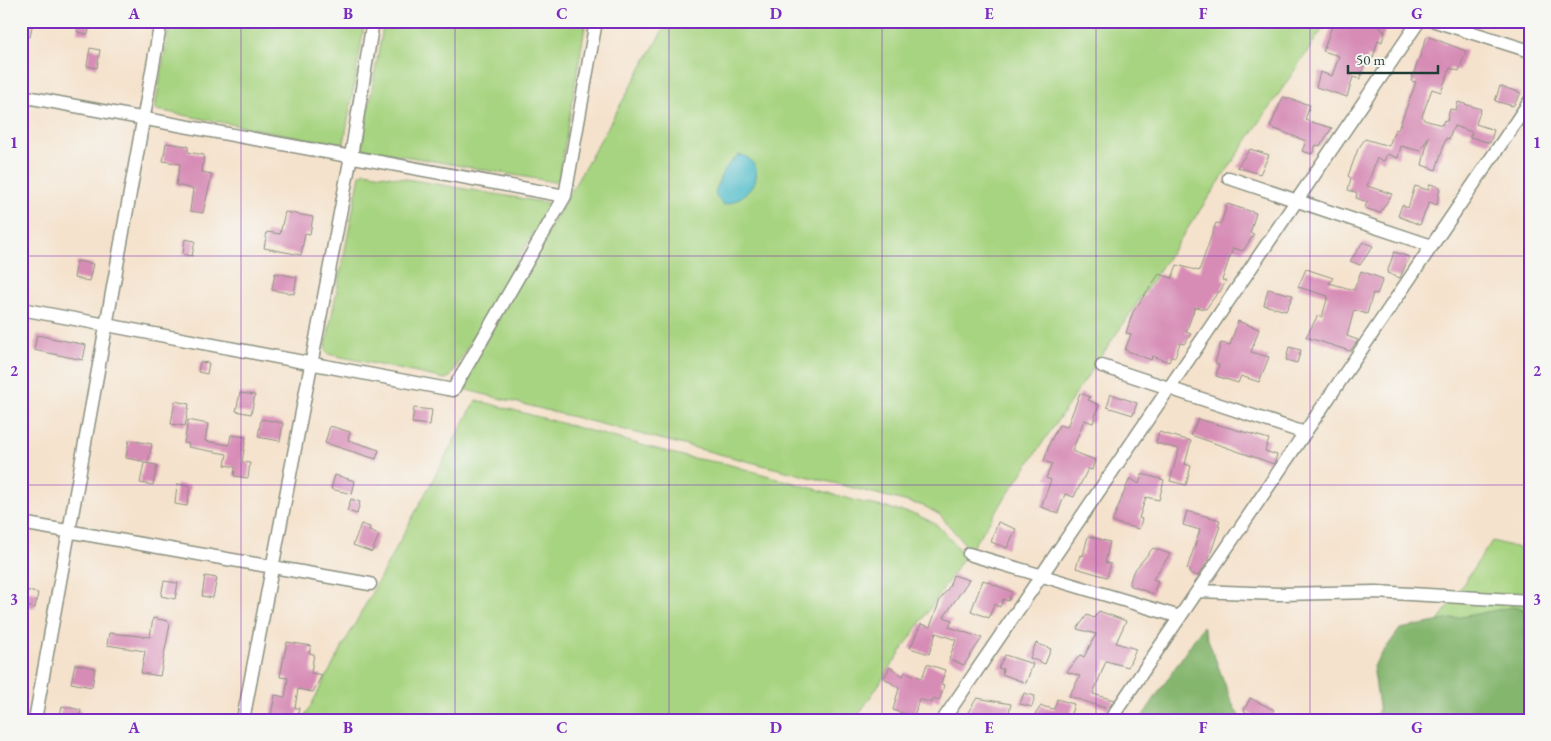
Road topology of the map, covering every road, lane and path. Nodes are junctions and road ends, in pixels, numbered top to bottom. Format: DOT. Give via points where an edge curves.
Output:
graph roads {
  1 [pos="161,21"];
  2 [pos="373,21"];
  3 [pos="596,21"];
  4 [pos="1419,21"];
  5 [pos="1434,21"];
  6 [pos="1530,51"];
  7 [pos="21,96"];
  8 [pos="1530,101"];
  9 [pos="143,118"];
  10 [pos="351,156"];
  11 [pos="1229,178"];
  12 [pos="565,196"];
  13 [pos="1297,201"];
  14 [pos="1432,246"];
  15 [pos="21,309"];
  16 [pos="106,325"];
  17 [pos="311,363"];
  18 [pos="1102,366"];
  19 [pos="1169,388"];
  20 [pos="1305,433"];
  21 [pos="21,522"];
  22 [pos="69,531"];
  23 [pos="969,554"];
  24 [pos="272,567"];
  25 [pos="1042,576"];
  26 [pos="370,584"];
  27 [pos="1198,591"];
  28 [pos="1530,601"];
  29 [pos="1180,617"];
  30 [pos="35,720"];
  31 [pos="243,720"];
  32 [pos="943,720"];
  33 [pos="1110,720"];
  1 -- 9 [label="street"];
  2 -- 10 [label="street"];
  3 -- 12 [label="street"];
  4 -- 13 [label="street"];
  5 -- 6 [label="street"];
  7 -- 9 [label="street"];
  8 -- 14 [label="street"];
  9 -- 10 [label="street"];
  9 -- 16 [label="street"];
  10 -- 12 [label="street"];
  10 -- 17 [label="street"];
  11 -- 13 [label="street"];
  12 -- 17 [label="street" via="452,390"];
  13 -- 14 [label="street"];
  13 -- 19 [label="street"];
  14 -- 20 [label="street"];
  15 -- 16 [label="street"];
  16 -- 17 [label="street"];
  16 -- 22 [label="street"];
  17 -- 24 [label="street"];
  18 -- 19 [label="street"];
  19 -- 20 [label="street"];
  19 -- 25 [label="street"];
  20 -- 27 [label="street"];
  21 -- 22 [label="street"];
  22 -- 24 [label="street"];
  22 -- 30 [label="street"];
  23 -- 25 [label="street"];
  24 -- 26 [label="street"];
  24 -- 31 [label="street"];
  25 -- 29 [label="street"];
  25 -- 32 [label="street"];
  27 -- 28 [label="street" via="1279,594 1376,592"];
  27 -- 29 [label="street"];
  29 -- 33 [label="street"];
}
